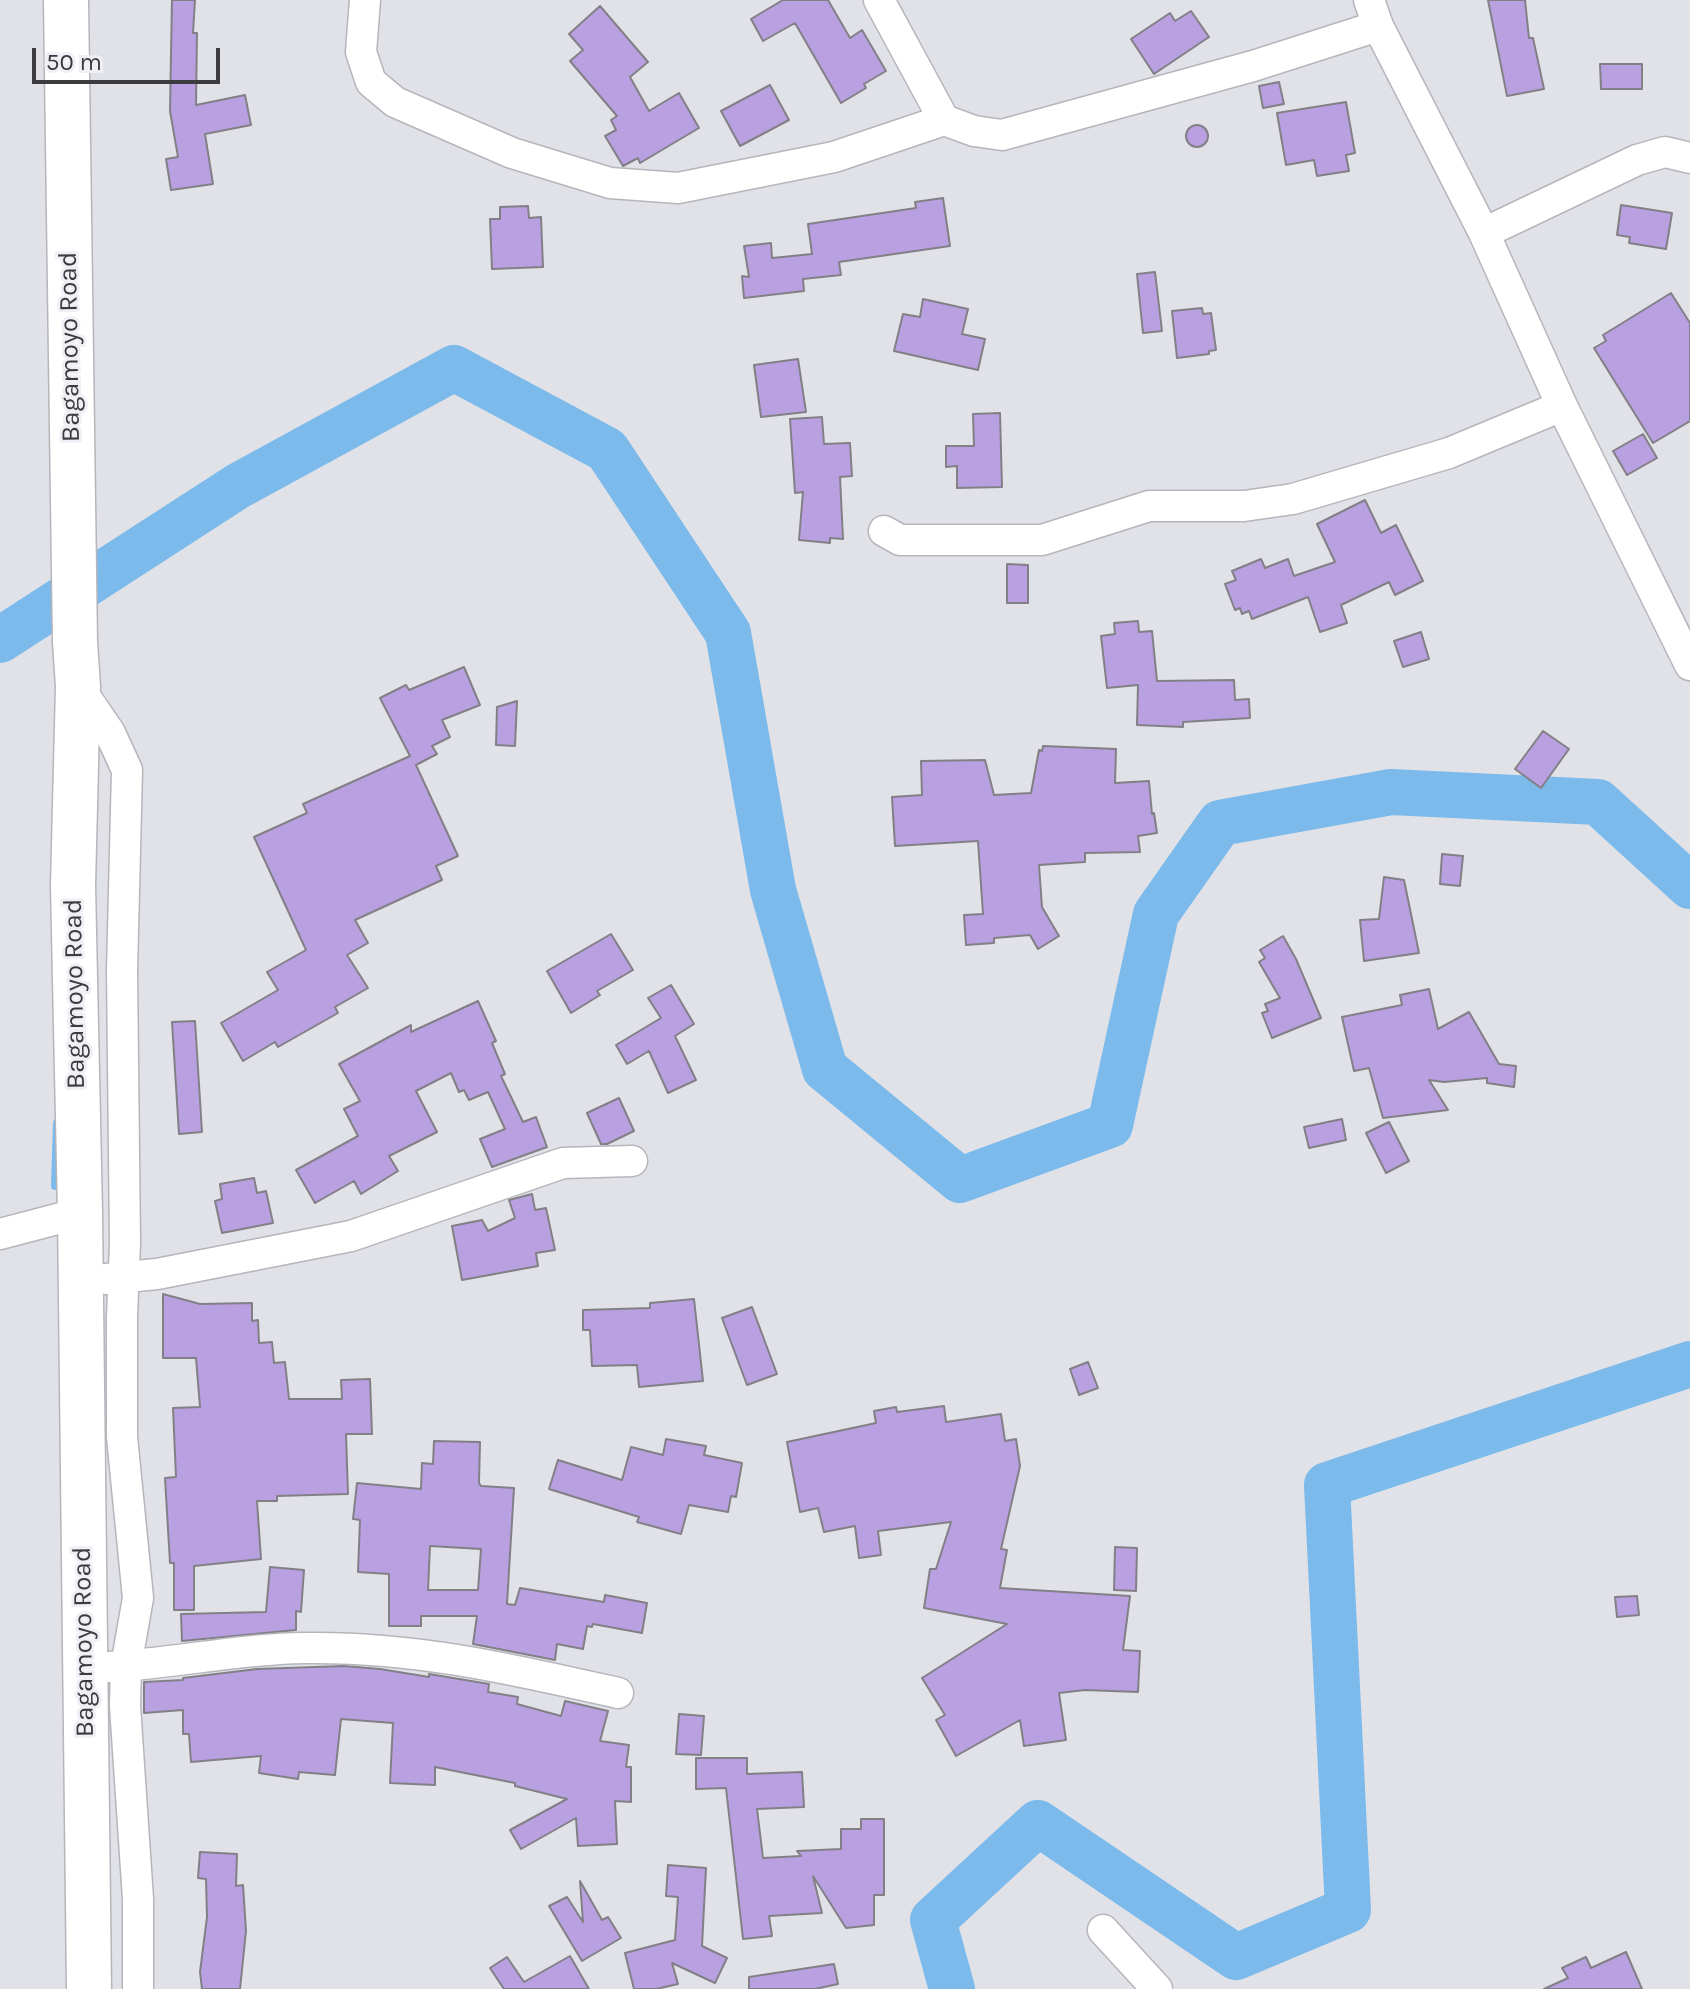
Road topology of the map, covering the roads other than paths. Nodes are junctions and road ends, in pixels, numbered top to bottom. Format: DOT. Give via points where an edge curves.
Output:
graph roads {
  1 [pos="66,0"];
  2 [pos="365,0"];
  3 [pos="879,0"];
  4 [pos="1373,13"];
  5 [pos="944,120"];
  6 [pos="1690,158"];
  7 [pos="1484,233"];
  8 [pos="1562,406"];
  9 [pos="884,531"];
  10 [pos="1690,665"];
  11 [pos="78,686"];
  12 [pos="632,1161"];
  13 [pos="80,1213"];
  14 [pos="0,1234"];
  15 [pos="124,1278"];
  16 [pos="80,1279"];
  17 [pos="105,1667"];
  18 [pos="618,1693"];
  19 [pos="1103,1930"];
  20 [pos="89,1989"];
  21 [pos="138,1989"];
  22 [pos="1157,1989"];
  1 -- 11 [label="highway, Bagamoyo Road"];
  2 -- 5 [label="street" via="361,52 371,82 395,102 512,153 610,183 678,188 834,157"];
  3 -- 5 [label="street"];
  4 -- 5 [label="street" via="1253,66 1002,135"];
  4 -- 7 [label="street"];
  6 -- 7 [label="street" via="1665,152 1637,160"];
  7 -- 8 [label="street"];
  8 -- 9 [label="street" via="1449,453 1293,499 1244,506 1149,506 1042,540 900,540"];
  8 -- 10 [label="street"];
  11 -- 13 [label="highway, Bagamoyo Road" via="73,885"];
  11 -- 15 [label="street" via="127,770"];
  12 -- 15 [label="street" via="563,1163 351,1236"];
  13 -- 14 [label="street"];
  13 -- 16 [label="highway, Bagamoyo Road"];
  15 -- 16 [label="street"];
  15 -- 17 [label="street" via="122,1437 138,1598"];
  16 -- 17 [label="highway, Bagamoyo Road"];
  17 -- 18 [label="street" via="301,1648 358,1648 422,1652"];
  17 -- 20 [label="highway, Bagamoyo Road"];
  17 -- 21 [label="street" via="125,1706 138,1899"];
  19 -- 22 [label="street"];
}
